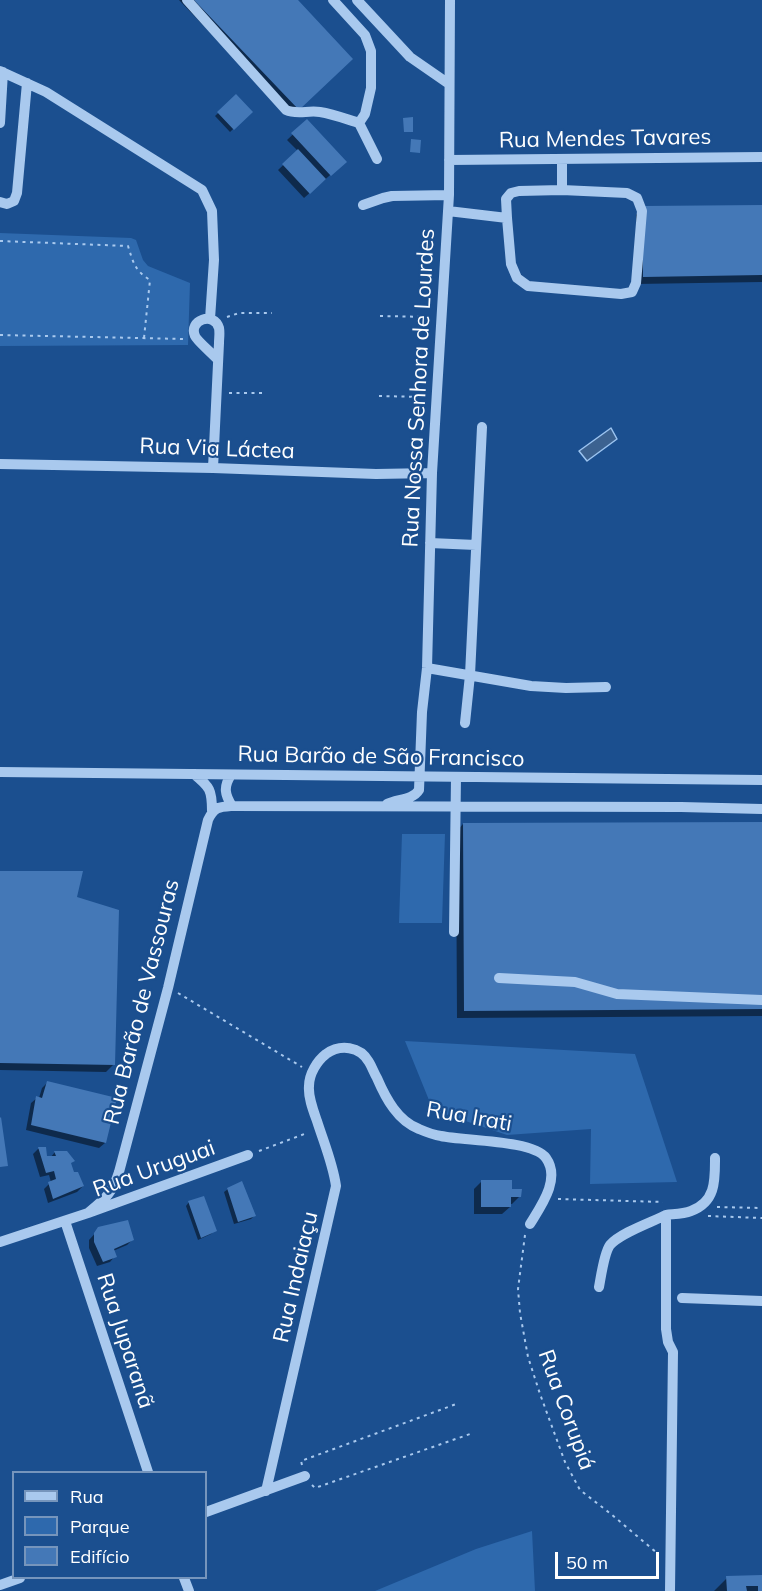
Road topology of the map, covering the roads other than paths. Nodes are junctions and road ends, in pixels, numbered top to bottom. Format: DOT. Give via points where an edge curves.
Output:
graph roads {
  1 [pos="188,0"];
  2 [pos="333,0"];
  3 [pos="357,0"];
  4 [pos="450,0"];
  5 [pos="2,71"];
  6 [pos="27,83"];
  7 [pos="449,84"];
  8 [pos="0,123"];
  9 [pos="359,123"];
  10 [pos="762,157"];
  11 [pos="377,159"];
  12 [pos="449,160"];
  13 [pos="562,160"];
  14 [pos="562,190"];
  15 [pos="449,195"];
  16 [pos="0,202"];
  17 [pos="363,205"];
  18 [pos="448,211"];
  19 [pos="507,218"];
  20 [pos="213,320"];
  21 [pos="218,360"];
  22 [pos="482,428"];
  23 [pos="0,465"];
  24 [pos="213,468"];
  25 [pos="432,473"];
  26 [pos="430,543"];
  27 [pos="476,545"];
  28 [pos="427,668"];
  29 [pos="470,675"];
  30 [pos="606,687"];
  31 [pos="465,723"];
  32 [pos="0,772"];
  33 [pos="194,774"];
  34 [pos="231,775"];
  35 [pos="420,777"];
  36 [pos="456,777"];
  37 [pos="762,780"];
  38 [pos="232,806"];
  39 [pos="381,807"];
  40 [pos="455,807"];
  41 [pos="762,809"];
  42 [pos="212,811"];
  43 [pos="454,932"];
  44 [pos="499,978"];
  45 [pos="762,1000"];
  46 [pos="312,1073"];
  47 [pos="248,1155"];
  48 [pos="715,1158"];
  49 [pos="88,1214"];
  50 [pos="666,1215"];
  51 [pos="65,1221"];
  52 [pos="530,1224"];
  53 [pos="0,1242"];
  54 [pos="599,1287"];
  55 [pos="682,1298"];
  56 [pos="762,1301"];
  57 [pos="147,1471"];
  58 [pos="305,1476"];
  59 [pos="266,1491"];
  60 [pos="207,1512"];
  61 [pos="17,1579"];
  62 [pos="0,1585"];
  63 [pos="670,1591"];
  1 -- 9 [label="street" via="286,110 320,112"];
  2 -- 9 [label="street" via="365,35 370,51 371,88"];
  3 -- 7 [label="street" via="410,57"];
  4 -- 7 [label="street, Rua Nossa Senhora de Lourdes"];
  5 -- 6 [label="street"];
  5 -- 8 [label="street"];
  6 -- 16 [label="street" via="16,193 14,201"];
  6 -- 20 [label="street" via="202,190 212,211"];
  7 -- 12 [label="street, Rua Nossa Senhora de Lourdes"];
  9 -- 11 [label="street"];
  10 -- 13 [label="street, Rua Mendes Tavares"];
  12 -- 13 [label="street, Rua Mendes Tavares"];
  12 -- 15 [label="street, Rua Nossa Senhora de Lourdes"];
  13 -- 14 [label="street"];
  14 -- 19 [label="street" via="511,193 506,199"];
  14 -- 19 [label="street" via="627,193 637,198 642,211 632,292 528,286 517,278 511,264"];
  15 -- 17 [label="street" via="392,196"];
  15 -- 18 [label="street, Rua Nossa Senhora de Lourdes"];
  18 -- 19 [label="street"];
  18 -- 25 [label="street, Rua Nossa Senhora de Lourdes"];
  20 -- 21 [label="street" via="219,328"];
  20 -- 21 [label="street" via="198,321 194,335"];
  21 -- 24 [label="street"];
  22 -- 27 [label="street"];
  23 -- 24 [label="street, Rua Via Láctea"];
  24 -- 25 [label="street, Rua Via Láctea"];
  25 -- 26 [label="street, Rua Nossa Senhora de Lourdes"];
  26 -- 27 [label="street"];
  26 -- 28 [label="street, Rua Nossa Senhora de Lourdes"];
  27 -- 29 [label="street"];
  28 -- 29 [label="street"];
  28 -- 35 [label="street, Rua Nossa Senhora de Lourdes"];
  29 -- 30 [label="street" via="531,686"];
  29 -- 31 [label="street"];
  32 -- 33 [label="street, Rua Barão de São Francisco"];
  33 -- 34 [label="street, Rua Barão de São Francisco"];
  33 -- 42 [label="street" via="210,789"];
  34 -- 35 [label="street, Rua Barão de São Francisco"];
  34 -- 38 [label="street" via="225,790"];
  35 -- 36 [label="street, Rua Barão de São Francisco"];
  35 -- 39 [label="street" via="418,794"];
  36 -- 37 [label="street, Rua Barão de São Francisco"];
  36 -- 40 [label="street"];
  38 -- 39 [label="street"];
  38 -- 42 [label="street"];
  39 -- 40 [label="street"];
  40 -- 41 [label="street"];
  40 -- 43 [label="street"];
  42 -- 49 [label="street, Rua Barão de Vassouras" via="114,1187"];
  44 -- 45 [label="street" via="574,982 618,994"];
  46 -- 52 [label="street, Rua Irati" via="327,1053 342,1047 356,1049 369,1060 385,1096 408,1125 441,1136 539,1151 552,1168 551,1182"];
  46 -- 59 [label="street, Rua Indaiaçu" via="312,1107 336,1186"];
  47 -- 49 [label="street, Rua Uruguai"];
  48 -- 50 [label="street" via="715,1182 701,1211"];
  49 -- 51 [label="street, Rua Uruguai"];
  50 -- 54 [label="street" via="610,1245"];
  50 -- 63 [label="street" via="666,1329 673,1352"];
  51 -- 53 [label="street, Rua Uruguai"];
  51 -- 57 [label="street, Rua Juparanã"];
  55 -- 56 [label="street"];
  58 -- 59 [label="street"];
  59 -- 60 [label="street"];
  61 -- 62 [label="street"];
}
